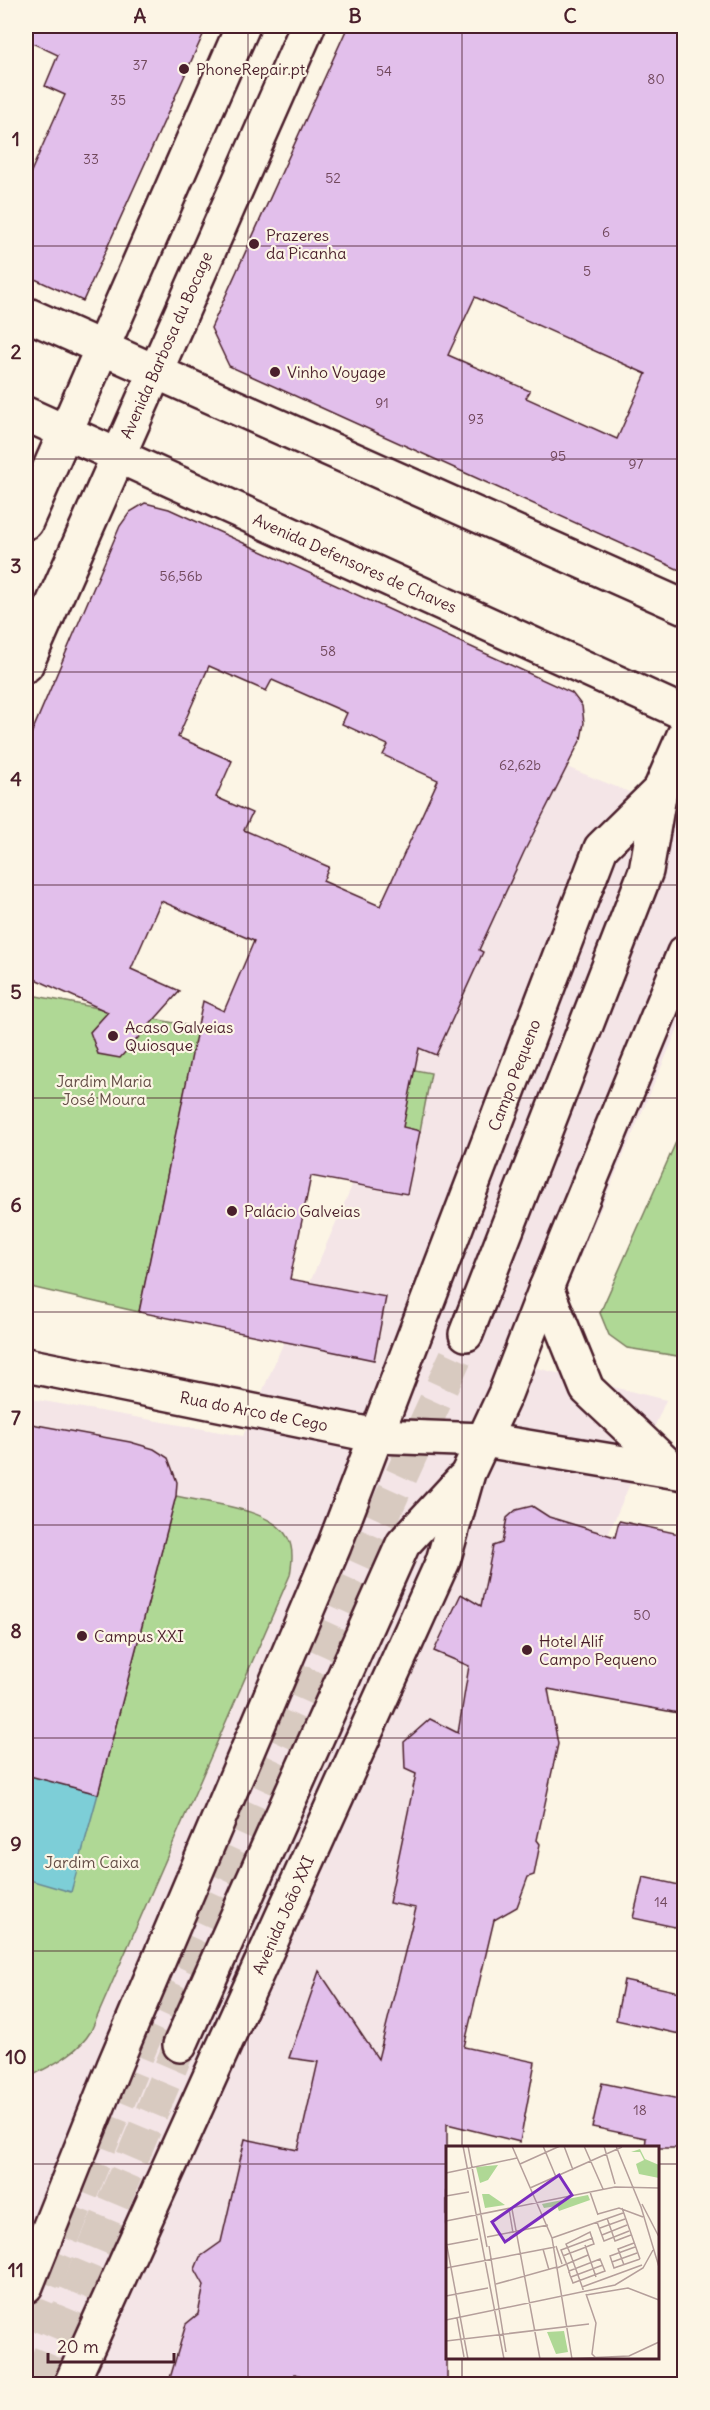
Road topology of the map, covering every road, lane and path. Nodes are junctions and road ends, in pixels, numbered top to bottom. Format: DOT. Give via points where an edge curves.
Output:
graph roads {
  1 [pos="243,26"];
  2 [pos="308,26"];
  3 [pos="26,314"];
  4 [pos="101,348"];
  5 [pos="154,371"];
  6 [pos="26,414"];
  7 [pos="65,432"];
  8 [pos="117,456"];
  9 [pos="26,522"];
  10 [pos="684,607"];
  11 [pos="26,665"];
  12 [pos="684,713"];
  13 [pos="684,735"];
  14 [pos="660,790"];
  15 [pos="684,953"];
  16 [pos="546,1288"];
  17 [pos="466,1334"];
  18 [pos="26,1365"];
  19 [pos="377,1436"];
  20 [pos="484,1440"];
  21 [pos="679,1472"];
  22 [pos="468,1473"];
  23 [pos="180,2045"];
  24 [pos="26,2286"];
  25 [pos="71,2385"];
  1 -- 4 [label="main road"];
  2 -- 5 [label="main road, Avenida Barbosa du Bocage"];
  3 -- 4 [label="main road"];
  4 -- 5 [label="main road"];
  4 -- 7 [label="main road"];
  5 -- 8 [label="main road, Avenida Barbosa du Bocage"];
  5 -- 10 [label="main road"];
  6 -- 7 [label="main road, Avenida Defensores de Chaves"];
  7 -- 8 [label="main road, Avenida Defensores de Chaves"];
  7 -- 9 [label="main road"];
  8 -- 11 [label="main road, Avenida Barbosa du Bocage"];
  8 -- 12 [label="main road, Avenida Defensores de Chaves"];
  13 -- 14 [label="main road, Campo Pequeno"];
  14 -- 17 [label="main road" via="646,871"];
  14 -- 19 [label="main road, Campo Pequeno" via="601,848"];
  15 -- 16 [label="main road"];
  16 -- 20 [label="main road"];
  16 -- 21 [label="main road" via="587,1389"];
  18 -- 19 [label="main road, Rua do Arco de Cego"];
  19 -- 20 [label="main road, Rua do Arco de Cego"];
  19 -- 24 [label="main road"];
  20 -- 21 [label="main road"];
  20 -- 22 [label="main road, Avenida João XXI"];
  22 -- 23 [label="main road" via="403,1544"];
  22 -- 25 [label="main road, Avenida João XXI" via="443,1561"];
}
